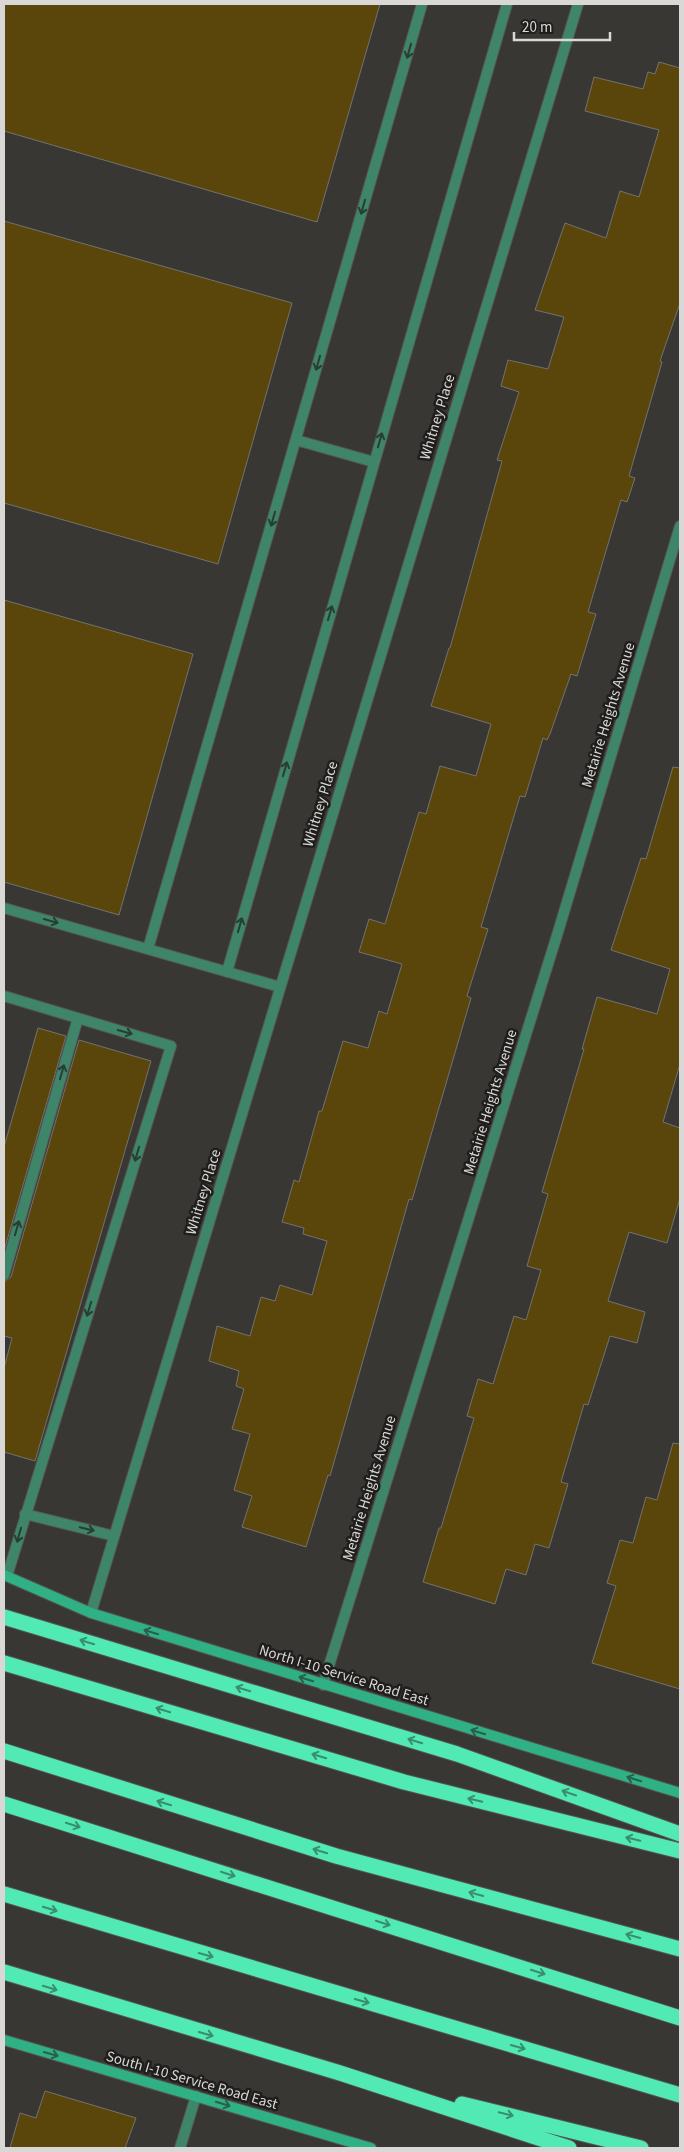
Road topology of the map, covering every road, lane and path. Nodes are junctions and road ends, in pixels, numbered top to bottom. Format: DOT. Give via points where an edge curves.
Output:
graph roads {
  1 [pos="422,4"];
  2 [pos="507,4"];
  3 [pos="578,4"];
  4 [pos="296,440"];
  5 [pos="374,462"];
  6 [pos="680,526"];
  7 [pos="4,908"];
  8 [pos="148,949"];
  9 [pos="227,972"];
  10 [pos="280,987"];
  11 [pos="4,996"];
  12 [pos="78,1018"];
  13 [pos="4,1275"];
  14 [pos="25,1514"];
  15 [pos="114,1536"];
  16 [pos="5,1575"];
  17 [pos="91,1613"];
  18 [pos="4,1616"];
  19 [pos="4,1663"];
  20 [pos="323,1685"];
  21 [pos="4,1751"];
  22 [pos="680,1793"];
  23 [pos="4,1804"];
  24 [pos="680,1834"];
  25 [pos="680,1852"];
  26 [pos="4,1894"];
  27 [pos="680,1949"];
  28 [pos="4,1972"];
  29 [pos="680,2018"];
  30 [pos="4,2040"];
  31 [pos="340,2073"];
  32 [pos="680,2095"];
  33 [pos="196,2096"];
  34 [pos="180,2148"];
  35 [pos="371,2148"];
  36 [pos="570,2148"];
  37 [pos="641,2148"];
  1 -- 4 [label="street, one-way"];
  5 -- 2 [label="street, one-way"];
  3 -- 10 [label="street, Whitney Place"];
  4 -- 5 [label="street"];
  4 -- 8 [label="street, one-way"];
  9 -- 5 [label="street, one-way"];
  6 -- 20 [label="street, Metairie Heights Avenue" via="558,932"];
  7 -- 8 [label="street, one-way"];
  8 -- 9 [label="street"];
  9 -- 10 [label="street"];
  10 -- 15 [label="street, Whitney Place"];
  11 -- 12 [label="street"];
  13 -- 12 [label="street, one-way"];
  12 -- 14 [label="street, one-way" via="171,1046"];
  14 -- 15 [label="street, one-way"];
  14 -- 16 [label="street, one-way"];
  15 -- 17 [label="street, Whitney Place"];
  16 -- 17 [label="street, North I-10 Service Road East"];
  20 -- 17 [label="street, North I-10 Service Road East, one-way"];
  24 -- 18 [label="highway, one-way" via="457,1754"];
  25 -- 19 [label="highway, one-way" via="404,1782"];
  22 -- 20 [label="street, North I-10 Service Road East, one-way"];
  27 -- 21 [label="highway, one-way" via="336,1856"];
  23 -- 29 [label="highway, one-way"];
  26 -- 32 [label="highway, one-way"];
  28 -- 31 [label="highway, one-way"];
  30 -- 33 [label="street, South I-10 Service Road East, one-way"];
  31 -- 36 [label="highway"];
  31 -- 37 [label="highway, one-way"];
  33 -- 34 [label="street"];
  33 -- 35 [label="street, South I-10 Service Road East, one-way"];
}
